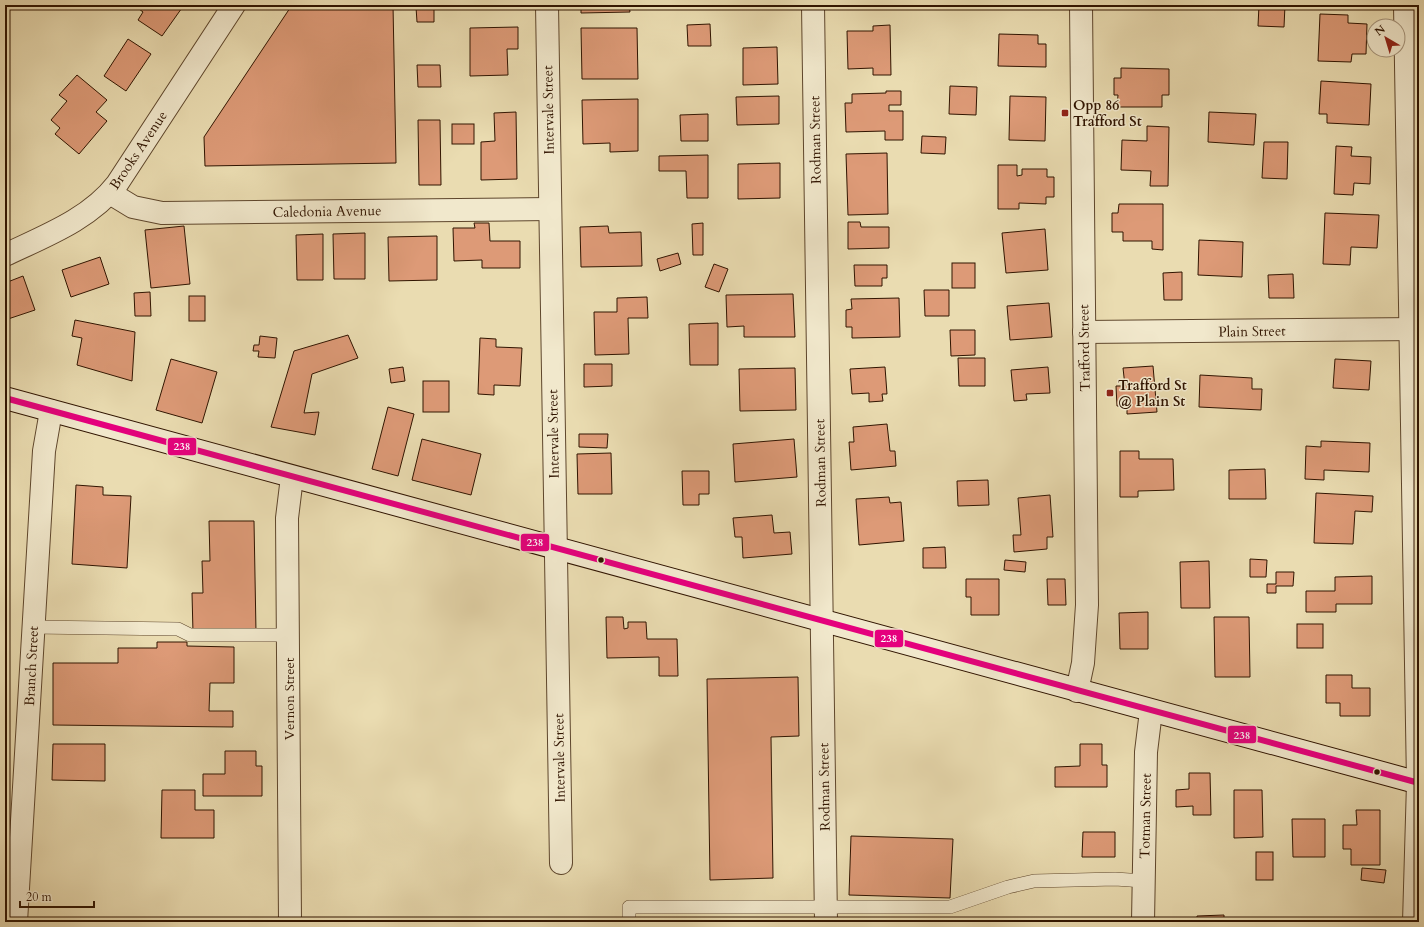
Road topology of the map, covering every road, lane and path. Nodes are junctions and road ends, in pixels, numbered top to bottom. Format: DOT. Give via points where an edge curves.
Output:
graph roads {
  1 [pos="234,5"];
  2 [pos="547,5"];
  3 [pos="813,5"];
  4 [pos="1081,5"];
  5 [pos="1404,5"];
  6 [pos="110,193"];
  7 [pos="549,209"];
  8 [pos="5,255"];
  9 [pos="1414,329"];
  10 [pos="1084,332"];
  11 [pos="5,398"];
  12 [pos="51,411"];
  13 [pos="292,477"];
  14 [pos="556,547"];
  15 [pos="822,622"];
  16 [pos="34,627"];
  17 [pos="288,635"];
  18 [pos="1077,691"];
  19 [pos="1151,711"];
  20 [pos="1418,783"];
  21 [pos="561,863"];
  22 [pos="1144,880"];
  23 [pos="826,914"];
  24 [pos="16,922"];
  25 [pos="290,922"];
  26 [pos="629,922"];
  27 [pos="1143,922"];
  28 [pos="1414,922"];
  1 -- 6 [label="street, Brooks Avenue"];
  2 -- 7 [label="street, Intervale Street"];
  3 -- 15 [label="street, Rodman Street"];
  4 -- 10 [label="street, Trafford Street"];
  5 -- 9 [label="street"];
  6 -- 7 [label="street, Caledonia Avenue" via="133,207 162,213"];
  6 -- 8 [label="street, Brooks Avenue" via="82,216"];
  7 -- 14 [label="street, Intervale Street"];
  9 -- 10 [label="street, Plain Street"];
  9 -- 20 [label="street"];
  10 -- 18 [label="street, Trafford Street" via="1087,604 1083,663"];
  11 -- 12 [label="street"];
  12 -- 13 [label="street"];
  12 -- 16 [label="street, Branch Street" via="44,451"];
  13 -- 14 [label="street"];
  13 -- 17 [label="street, Vernon Street" via="287,518"];
  14 -- 15 [label="street"];
  14 -- 21 [label="street, Intervale Street"];
  15 -- 18 [label="street"];
  15 -- 23 [label="street, Rodman Street"];
  16 -- 17 [label="lane" via="178,629 190,635"];
  16 -- 24 [label="street, Branch Street"];
  17 -- 25 [label="street, Vernon Street"];
  18 -- 19 [label="street"];
  19 -- 20 [label="street"];
  19 -- 22 [label="street, Totman Street" via="1146,752"];
  20 -- 28 [label="street"];
  22 -- 23 [label="lane" via="1034,881 950,907"];
  22 -- 27 [label="street, Totman Street"];
  23 -- 26 [label="lane" via="629,907"];
}
